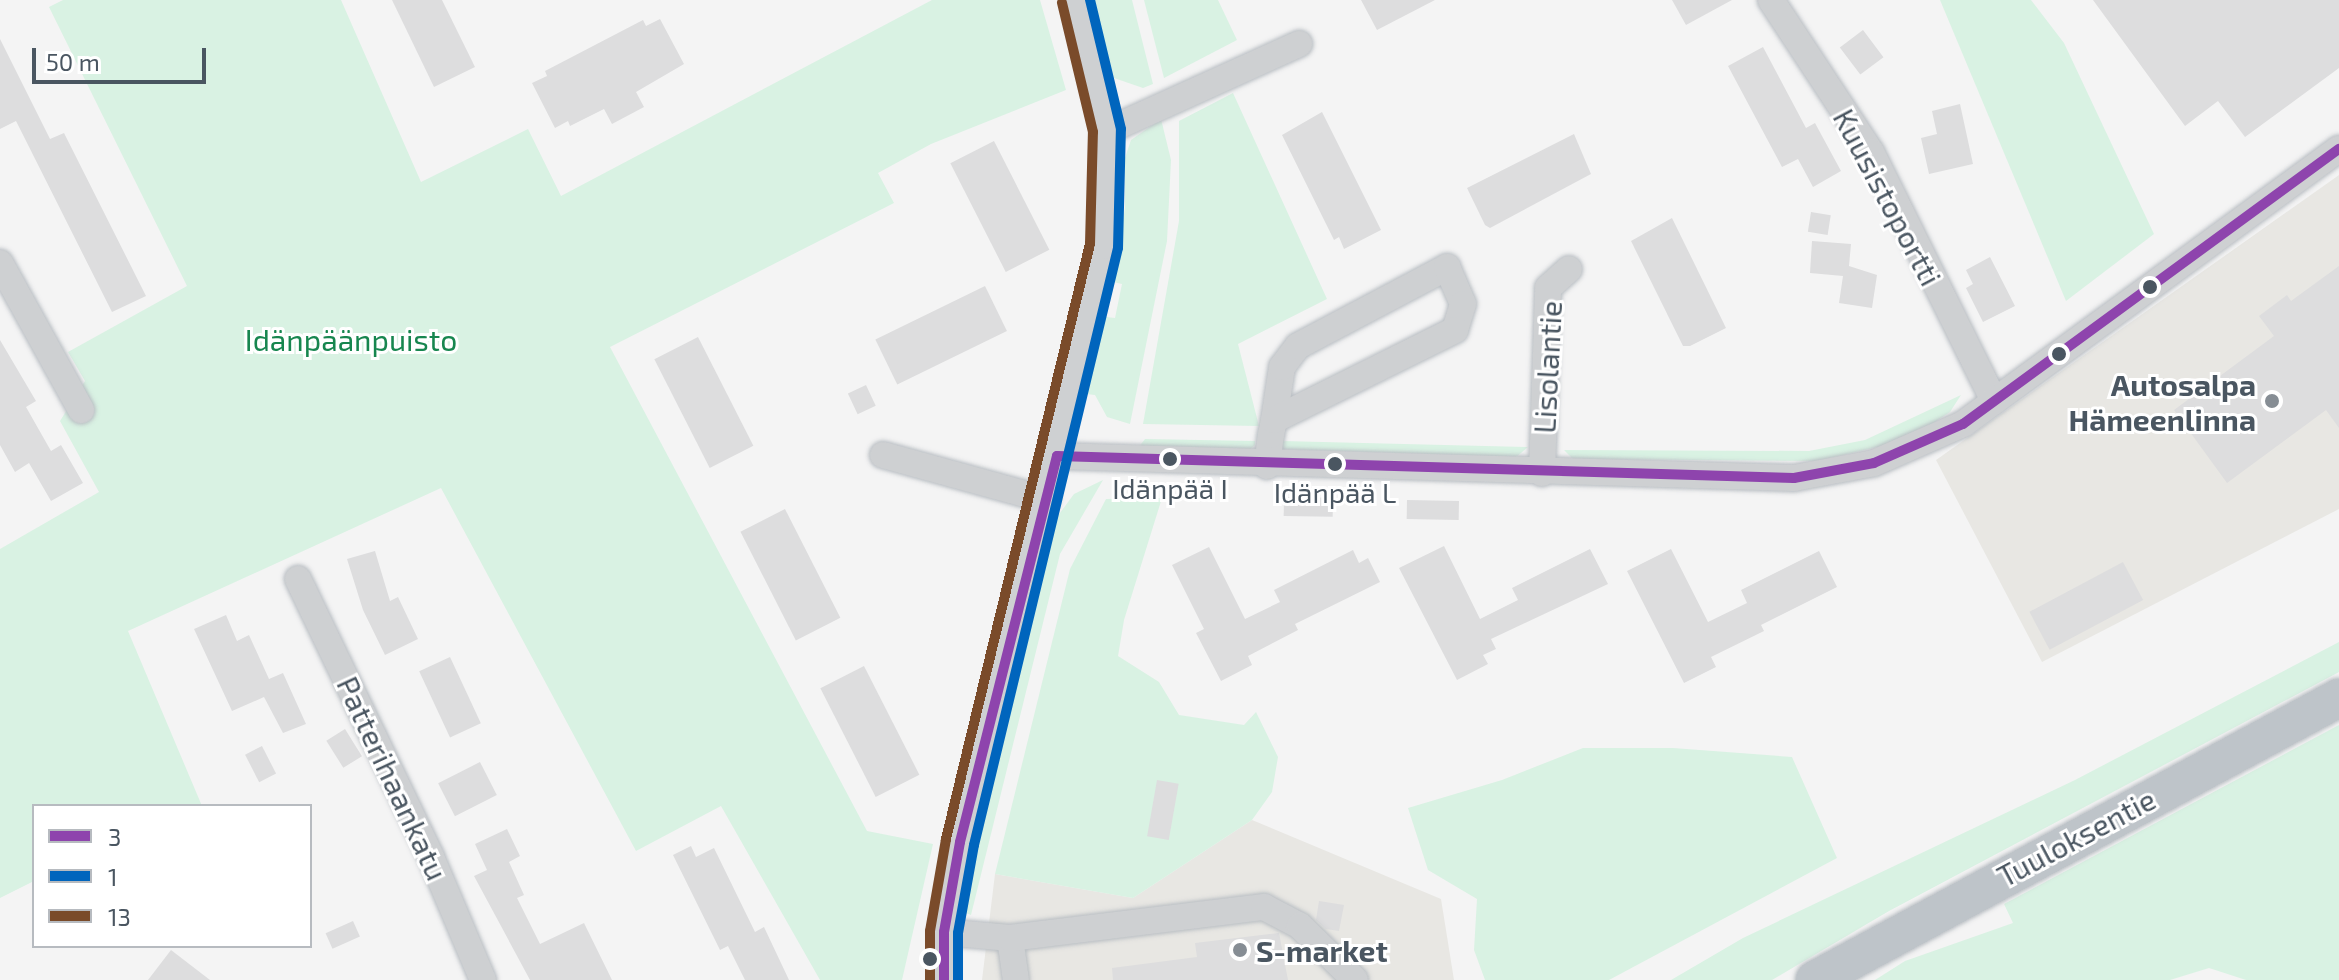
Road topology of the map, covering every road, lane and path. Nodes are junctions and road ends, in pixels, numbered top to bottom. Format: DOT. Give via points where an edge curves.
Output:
graph roads {
  1 [pos="1076,0"];
  2 [pos="1771,0"];
  3 [pos="1299,44"];
  4 [pos="1107,131"];
  5 [pos="2339,149"];
  6 [pos="0,263"];
  7 [pos="1569,269"];
  8 [pos="1994,401"];
  9 [pos="81,410"];
  10 [pos="1274,420"];
  11 [pos="883,455"];
  12 [pos="1057,456"];
  13 [pos="1267,466"];
  14 [pos="1542,473"];
  15 [pos="1046,500"];
  16 [pos="298,579"];
  17 [pos="2339,698"];
  18 [pos="944,932"];
  19 [pos="1010,938"];
  20 [pos="483,980"];
  21 [pos="944,980"];
  22 [pos="1016,980"];
  23 [pos="1355,980"];
  24 [pos="1815,980"];
  1 -- 4 [label="street"];
  2 -- 8 [label="street, Kuusistoportti" via="1871,152"];
  3 -- 4 [label="street"];
  4 -- 12 [label="street" via="1104,246"];
  5 -- 8 [label="street"];
  6 -- 9 [label="street"];
  7 -- 14 [label="street, Lisolantie" via="1548,288"];
  8 -- 14 [label="street" via="1919,447 1874,463 1794,478"];
  10 -- 10 [label="street" via="1282,367 1298,346 1447,267 1463,304 1455,330"];
  10 -- 13 [label="street"];
  11 -- 15 [label="street"];
  12 -- 13 [label="street"];
  12 -- 15 [label="street"];
  13 -- 14 [label="street"];
  15 -- 18 [label="street" via="995,695"];
  16 -- 20 [label="street, Patterihaankatu" via="431,857"];
  17 -- 24 [label="highway, Tuuloksentie"];
  18 -- 19 [label="street"];
  18 -- 21 [label="street"];
  19 -- 22 [label="street"];
  19 -- 23 [label="street" via="1264,907 1300,926"];
}
